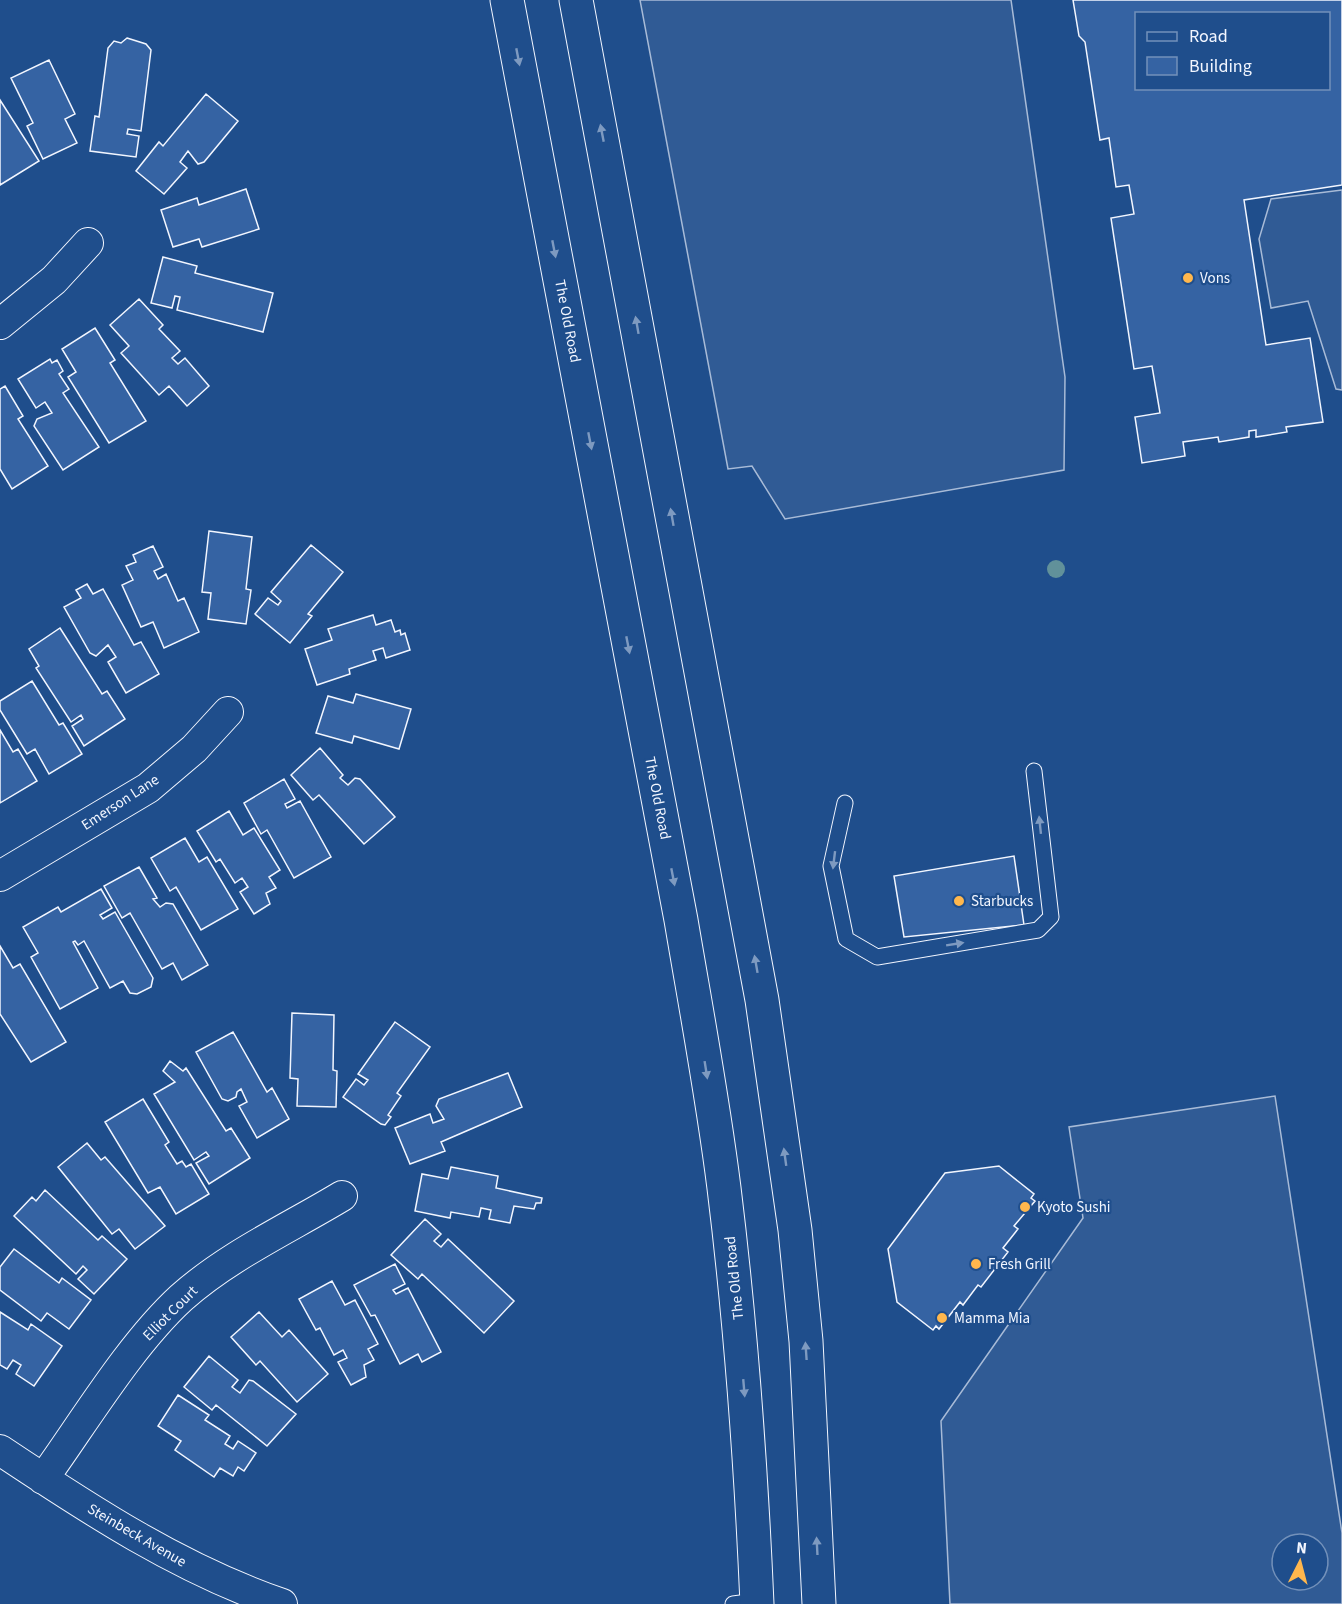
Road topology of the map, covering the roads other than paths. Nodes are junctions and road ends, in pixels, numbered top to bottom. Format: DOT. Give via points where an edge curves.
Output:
graph roads {
  1 [pos="507,0"];
  2 [pos="576,0"];
  3 [pos="88,243"];
  4 [pos="0,324"];
  5 [pos="228,712"];
  6 [pos="1034,771"];
  7 [pos="845,803"];
  8 [pos="0,876"];
  9 [pos="342,1196"];
  10 [pos="0,1450"];
  11 [pos="44,1479"];
  12 [pos="749,1603"];
  13 [pos="282,1604"];
  14 [pos="819,1604"];
  1 -- 12 [label="main road, The Old Road, one-way" via="679,908 724,1187 754,1509"];
  14 -- 2 [label="main road, one-way" via="806,1341 795,1230 762,1000"];
  3 -- 4 [label="street" via="54,280"];
  5 -- 8 [label="street, Emerson Lane" via="194,749 148,788"];
  7 -- 6 [label="lane, one-way" via="831,866 846,939 877,957 1038,930 1050,917"];
  9 -- 11 [label="street, Elliot Court" via="220,1268 181,1299 144,1339"];
  10 -- 11 [label="street, Steinbeck Avenue"];
  11 -- 13 [label="street, Steinbeck Avenue" via="190,1567"];
}
